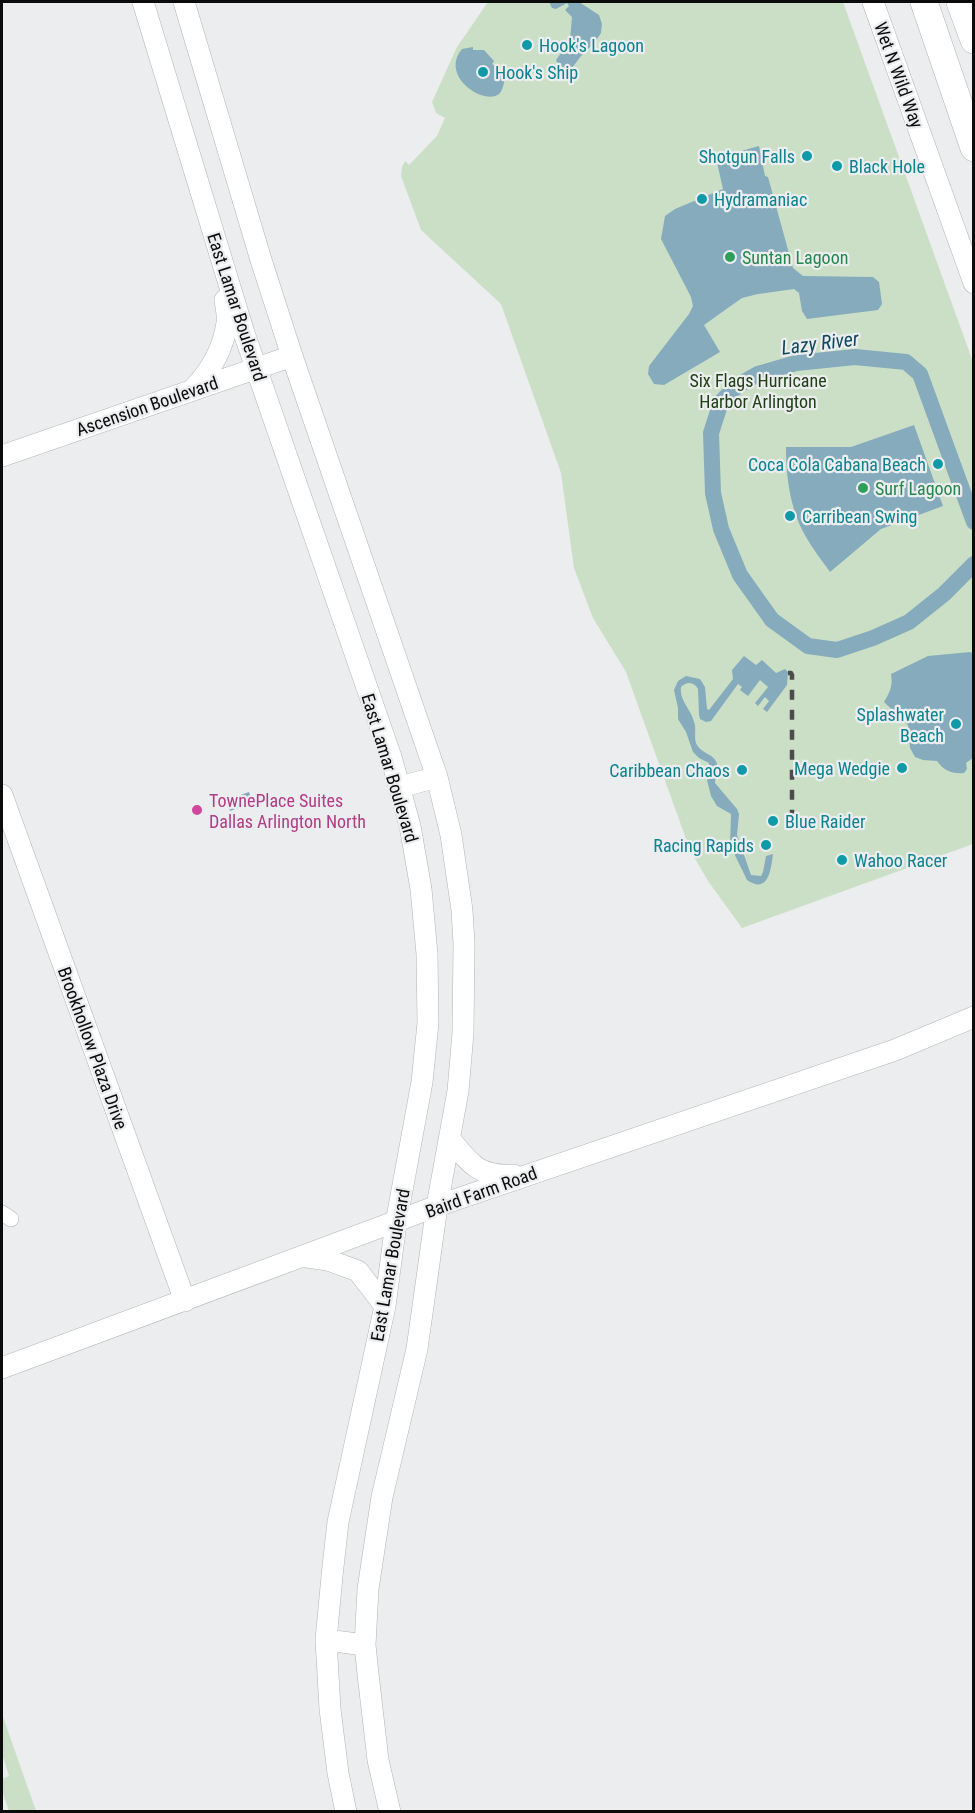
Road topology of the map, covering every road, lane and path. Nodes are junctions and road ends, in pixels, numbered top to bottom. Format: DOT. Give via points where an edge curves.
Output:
graph roads {
  1 [pos="143,2"];
  2 [pos="184,2"];
  3 [pos="873,2"];
  4 [pos="924,2"];
  5 [pos="960,2"];
  6 [pos="974,40"];
  7 [pos="974,148"];
  8 [pos="222,263"];
  9 [pos="974,283"];
  10 [pos="292,356"];
  11 [pos="256,369"];
  12 [pos="190,392"];
  13 [pos="2,456"];
  14 [pos="437,777"];
  15 [pos="400,787"];
  16 [pos="2,795"];
  17 [pos="974,1017"];
  18 [pos="450,1139"];
  19 [pos="529,1174"];
  20 [pos="437,1206"];
  21 [pos="396,1223"];
  22 [pos="303,1257"];
  23 [pos="185,1300"];
  24 [pos="385,1306"];
  25 [pos="2,1368"];
  26 [pos="326,1640"];
  27 [pos="365,1645"];
  28 [pos="346,1812"];
  29 [pos="390,1812"];
  1 -- 8 [label="main road, East Lamar Boulevard"];
  2 -- 10 [label="main road, East Lamar Boulevard"];
  3 -- 9 [label="main road, Wet N Wild Way"];
  4 -- 7 [label="highway"];
  5 -- 6 [label="highway"];
  8 -- 11 [label="main road, East Lamar Boulevard"];
  8 -- 12 [label="main road" via="227,322 223,339 206,375"];
  10 -- 11 [label="main road, Ascension Boulevard"];
  10 -- 14 [label="main road, East Lamar Boulevard"];
  11 -- 12 [label="main road, Ascension Boulevard"];
  11 -- 15 [label="main road, East Lamar Boulevard"];
  12 -- 13 [label="main road, Ascension Boulevard"];
  14 -- 15 [label="main road"];
  14 -- 18 [label="main road, East Lamar Boulevard" via="453,845 464,944 461,1064"];
  15 -- 21 [label="main road, East Lamar Boulevard" via="421,889 428,1011 422,1082"];
  16 -- 23 [label="main road, Brookhollow Plaza Drive"];
  17 -- 19 [label="main road, Baird Farm Road" via="895,1050"];
  18 -- 19 [label="main road" via="470,1164 486,1174"];
  18 -- 20 [label="main road, East Lamar Boulevard"];
  19 -- 20 [label="main road, Baird Farm Road"];
  20 -- 21 [label="main road, Baird Farm Road"];
  20 -- 27 [label="main road, East Lamar Boulevard" via="417,1349 381,1497 368,1589"];
  21 -- 22 [label="main road, Baird Farm Road"];
  21 -- 24 [label="main road, East Lamar Boulevard"];
  22 -- 23 [label="main road, Baird Farm Road"];
  22 -- 24 [label="main road" via="328,1260 358,1271"];
  23 -- 25 [label="main road, Baird Farm Road"];
  24 -- 26 [label="main road, East Lamar Boulevard" via="338,1522"];
  26 -- 27 [label="main road"];
  26 -- 28 [label="main road, East Lamar Boulevard" via="330,1709"];
  27 -- 29 [label="main road, East Lamar Boulevard" via="378,1760"];
}
